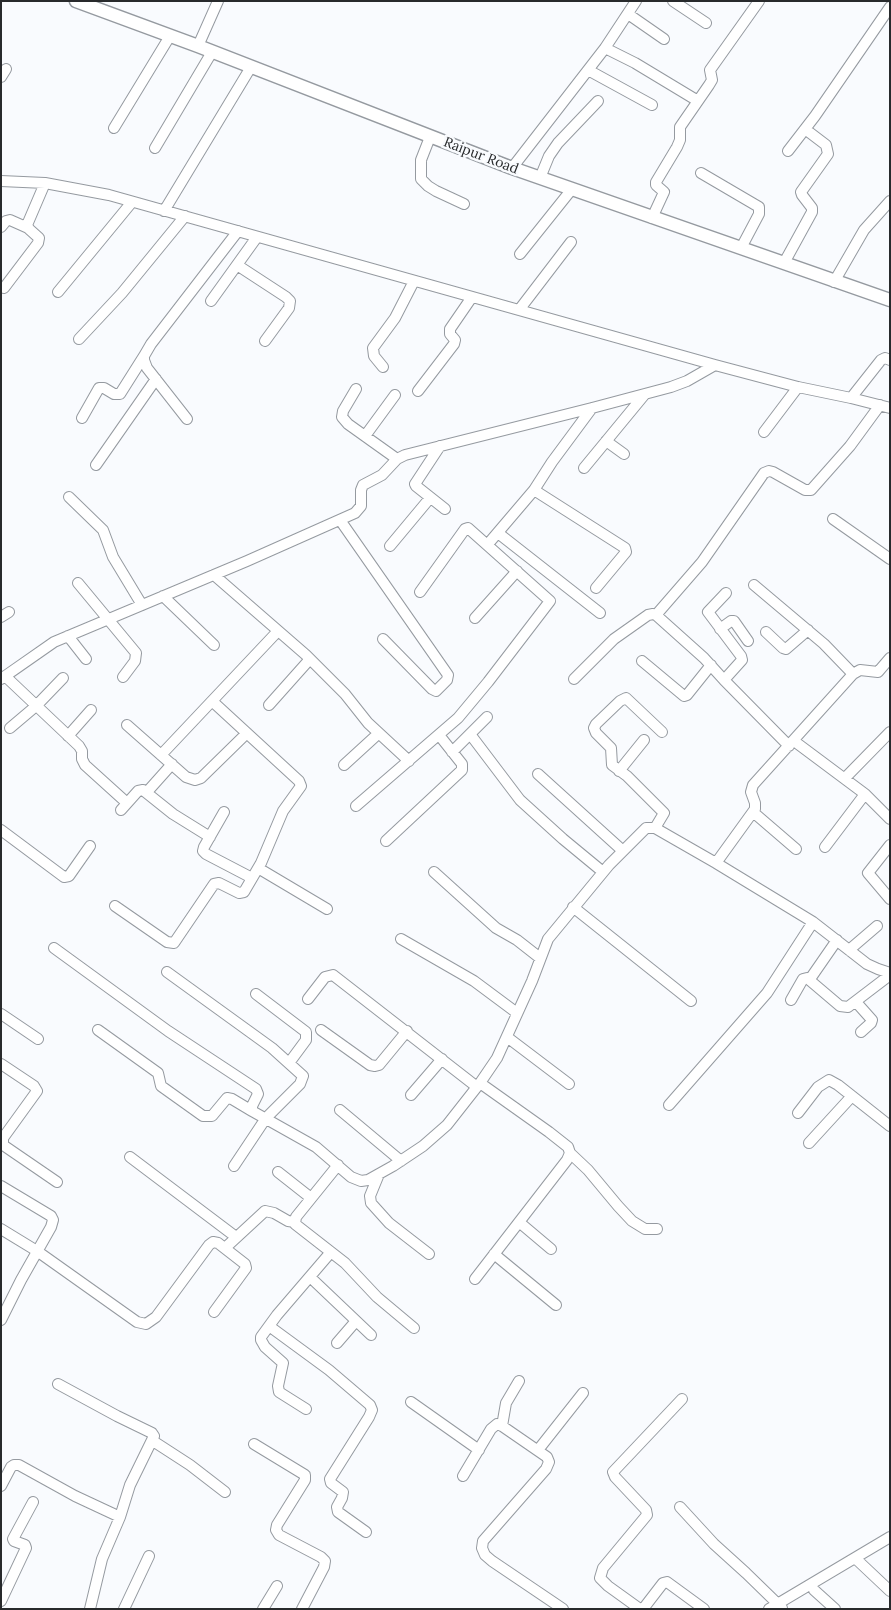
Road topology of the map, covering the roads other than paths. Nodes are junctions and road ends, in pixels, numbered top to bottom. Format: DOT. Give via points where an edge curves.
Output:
graph roads {
  1 [pos="76,1"];
  2 [pos="218,1"];
  3 [pos="636,1"];
  4 [pos="673,1"];
  5 [pos="759,1"];
  6 [pos="890,7"];
  7 [pos="628,14"];
  8 [pos="706,23"];
  9 [pos="170,36"];
  10 [pos="664,39"];
  11 [pos="198,46"];
  12 [pos="605,48"];
  13 [pos="212,52"];
  14 [pos="251,67"];
  15 [pos="588,70"];
  16 [pos="598,101"];
  17 [pos="698,101"];
  18 [pos="652,106"];
  19 [pos="114,128"];
  20 [pos="806,129"];
  21 [pos="430,136"];
  22 [pos="156,148"];
  23 [pos="788,152"];
  24 [pos="512,168"];
  25 [pos="701,173"];
  26 [pos="540,178"];
  27 [pos="1,181"];
  28 [pos="45,183"];
  29 [pos="572,190"];
  30 [pos="890,201"];
  31 [pos="132,202"];
  32 [pos="464,204"];
  33 [pos="164,211"];
  34 [pos="185,216"];
  35 [pos="652,218"];
  36 [pos="1,227"];
  37 [pos="28,228"];
  38 [pos="238,232"];
  39 [pos="258,237"];
  40 [pos="571,242"];
  41 [pos="741,248"];
  42 [pos="520,254"];
  43 [pos="784,263"];
  44 [pos="237,265"];
  45 [pos="414,281"];
  46 [pos="834,282"];
  47 [pos="4,288"];
  48 [pos="58,292"];
  49 [pos="472,297"];
  50 [pos="890,300"];
  51 [pos="211,301"];
  52 [pos="519,310"];
  53 [pos="79,339"];
  54 [pos="265,341"];
  55 [pos="144,356"];
  56 [pos="890,360"];
  57 [pos="715,365"];
  58 [pos="383,367"];
  59 [pos="156,379"];
  60 [pos="798,387"];
  61 [pos="356,389"];
  62 [pos="418,391"];
  63 [pos="645,394"];
  64 [pos="395,395"];
  65 [pos="851,398"];
  66 [pos="885,407"];
  67 [pos="592,408"];
  68 [pos="82,418"];
  69 [pos="186,419"];
  70 [pos="764,432"];
  71 [pos="365,436"];
  72 [pos="606,442"];
  73 [pos="440,446"];
  74 [pos="624,454"];
  75 [pos="397,459"];
  76 [pos="96,465"];
  77 [pos="584,468"];
  78 [pos="534,490"];
  79 [pos="68,497"];
  80 [pos="430,498"];
  81 [pos="445,509"];
  82 [pos="834,518"];
  83 [pos="340,520"];
  84 [pos="498,533"];
  85 [pos="488,544"];
  86 [pos="390,546"];
  87 [pos="890,559"];
  88 [pos="517,571"];
  89 [pos="214,575"];
  90 [pos="78,583"];
  91 [pos="754,585"];
  92 [pos="596,588"];
  93 [pos="420,592"];
  94 [pos="726,593"];
  95 [pos="162,596"];
  96 [pos="142,605"];
  97 [pos="600,613"];
  98 [pos="656,615"];
  99 [pos="475,618"];
  100 [pos="108,619"];
  101 [pos="720,629"];
  102 [pos="808,630"];
  103 [pos="278,631"];
  104 [pos="766,632"];
  105 [pos="68,636"];
  106 [pos="383,639"];
  107 [pos="748,641"];
  108 [pos="214,645"];
  109 [pos="890,658"];
  110 [pos="86,659"];
  111 [pos="310,659"];
  112 [pos="642,661"];
  113 [pos="711,665"];
  114 [pos="853,674"];
  115 [pos="3,677"];
  116 [pos="123,677"];
  117 [pos="63,678"];
  118 [pos="574,679"];
  119 [pos="724,680"];
  120 [pos="212,701"];
  121 [pos="270,705"];
  122 [pos="36,706"];
  123 [pos="91,710"];
  124 [pos="486,718"];
  125 [pos="127,725"];
  126 [pos="10,728"];
  127 [pos="662,732"];
  128 [pos="890,732"];
  129 [pos="247,733"];
  130 [pos="379,733"];
  131 [pos="470,734"];
  132 [pos="439,735"];
  133 [pos="68,736"];
  134 [pos="644,740"];
  135 [pos="791,744"];
  136 [pos="452,752"];
  137 [pos="161,755"];
  138 [pos="409,761"];
  139 [pos="172,764"];
  140 [pos="344,765"];
  141 [pos="619,771"];
  142 [pos="538,774"];
  143 [pos="845,778"];
  144 [pos="147,792"];
  145 [pos="865,794"];
  146 [pos="356,806"];
  147 [pos="224,812"];
  148 [pos="753,812"];
  149 [pos="890,819"];
  150 [pos="655,828"];
  151 [pos="1,830"];
  152 [pos="210,837"];
  153 [pos="386,841"];
  154 [pos="890,845"];
  155 [pos="90,846"];
  156 [pos="825,847"];
  157 [pos="796,849"];
  158 [pos="623,851"];
  159 [pos="716,863"];
  160 [pos="258,868"];
  161 [pos="434,872"];
  162 [pos="603,872"];
  163 [pos="252,878"];
  164 [pos="890,899"];
  165 [pos="115,906"];
  166 [pos="573,907"];
  167 [pos="327,909"];
  168 [pos="813,922"];
  169 [pos="877,926"];
  170 [pos="401,939"];
  171 [pos="837,940"];
  172 [pos="54,948"];
  173 [pos="849,950"];
  174 [pos="540,958"];
  175 [pos="167,972"];
  176 [pos="890,974"];
  177 [pos="810,979"];
  178 [pos="256,994"];
  179 [pos="308,999"];
  180 [pos="791,1000"];
  181 [pos="691,1001"];
  182 [pos="856,1002"];
  183 [pos="517,1013"];
  184 [pos="1,1014"];
  185 [pos="98,1030"];
  186 [pos="321,1030"];
  187 [pos="407,1031"];
  188 [pos="861,1032"];
  189 [pos="507,1037"];
  190 [pos="38,1039"];
  191 [pos="442,1059"];
  192 [pos="290,1063"];
  193 [pos="1,1064"];
  194 [pos="569,1084"];
  195 [pos="478,1085"];
  196 [pos="411,1095"];
  197 [pos="852,1096"];
  198 [pos="669,1105"];
  199 [pos="340,1110"];
  200 [pos="252,1111"];
  201 [pos="798,1113"];
  202 [pos="266,1118"];
  203 [pos="890,1126"];
  204 [pos="808,1143"];
  205 [pos="570,1152"];
  206 [pos="130,1158"];
  207 [pos="401,1160"];
  208 [pos="338,1165"];
  209 [pos="234,1166"];
  210 [pos="278,1172"];
  211 [pos="379,1174"];
  212 [pos="57,1182"];
  213 [pos="1,1186"];
  214 [pos="311,1198"];
  215 [pos="295,1222"];
  216 [pos="518,1222"];
  217 [pos="1,1229"];
  218 [pos="658,1229"];
  219 [pos="236,1237"];
  220 [pos="225,1248"];
  221 [pos="552,1249"];
  222 [pos="37,1251"];
  223 [pos="331,1252"];
  224 [pos="429,1254"];
  225 [pos="494,1254"];
  226 [pos="310,1277"];
  227 [pos="476,1279"];
  228 [pos="6,1299"];
  229 [pos="556,1305"];
  230 [pos="214,1312"];
  231 [pos="1,1320"];
  232 [pos="356,1321"];
  233 [pos="269,1326"];
  234 [pos="414,1328"];
  235 [pos="371,1336"];
  236 [pos="336,1343"];
  237 [pos="519,1381"];
  238 [pos="58,1384"];
  239 [pos="583,1393"];
  240 [pos="682,1399"];
  241 [pos="411,1402"];
  242 [pos="306,1409"];
  243 [pos="502,1426"];
  244 [pos="153,1441"];
  245 [pos="254,1444"];
  246 [pos="479,1450"];
  247 [pos="538,1450"];
  248 [pos="463,1476"];
  249 [pos="1,1486"];
  250 [pos="225,1492"];
  251 [pos="33,1502"];
  252 [pos="680,1507"];
  253 [pos="120,1517"];
  254 [pos="366,1532"];
  255 [pos="890,1537"];
  256 [pos="890,1544"];
  257 [pos="149,1556"];
  258 [pos="857,1561"];
  259 [pos="277,1586"];
  260 [pos="814,1590"];
  261 [pos="890,1591"];
  262 [pos="1,1601"];
  263 [pos="777,1607"];
  264 [pos="90,1609"];
  265 [pos="124,1609"];
  266 [pos="263,1609"];
  267 [pos="302,1609"];
  268 [pos="563,1609"];
  269 [pos="641,1609"];
  270 [pos="704,1609"];
  271 [pos="835,1609"];
  1 -- 9 [label="main road, Raipur Road"];
  2 -- 11 [label="street"];
  3 -- 7 [label="street"];
  4 -- 8 [label="street"];
  5 -- 17 [label="street" via="710,70 711,82"];
  6 -- 20 [label="street"];
  7 -- 10 [label="street"];
  7 -- 12 [label="street"];
  9 -- 11 [label="main road, Raipur Road"];
  9 -- 19 [label="street"];
  11 -- 13 [label="main road, Raipur Road"];
  12 -- 15 [label="street"];
  12 -- 17 [label="street"];
  13 -- 14 [label="main road, Raipur Road"];
  13 -- 22 [label="street"];
  14 -- 21 [label="main road, Raipur Road"];
  14 -- 33 [label="street"];
  15 -- 18 [label="street"];
  15 -- 24 [label="street"];
  16 -- 26 [label="street" via="558,143"];
  17 -- 35 [label="street" via="680,127 677,147 656,182 664,192"];
  20 -- 23 [label="street"];
  20 -- 43 [label="street" via="826,145 828,154 802,192 812,213"];
  21 -- 24 [label="main road, Raipur Road"];
  21 -- 32 [label="street" via="421,160 421,179 436,191"];
  24 -- 26 [label="main road, Raipur Road"];
  25 -- 41 [label="street" via="759,207 759,214"];
  26 -- 29 [label="main road, Raipur Road"];
  27 -- 28 [label="street"];
  28 -- 31 [label="street"];
  28 -- 37 [label="street"];
  29 -- 35 [label="main road, Raipur Road"];
  29 -- 42 [label="street"];
  30 -- 46 [label="street" via="864,230"];
  31 -- 33 [label="street"];
  31 -- 48 [label="street"];
  33 -- 34 [label="street"];
  34 -- 38 [label="street"];
  34 -- 53 [label="street" via="122,293"];
  35 -- 41 [label="main road, Raipur Road"];
  36 -- 37 [label="street" via="10,220"];
  37 -- 47 [label="street" via="38,238 38,243"];
  38 -- 39 [label="street"];
  38 -- 55 [label="street"];
  39 -- 44 [label="street"];
  39 -- 45 [label="street"];
  40 -- 52 [label="street"];
  41 -- 43 [label="main road, Raipur Road"];
  43 -- 46 [label="main road, Raipur Road"];
  44 -- 51 [label="street"];
  44 -- 54 [label="street" via="290,301"];
  45 -- 49 [label="street"];
  45 -- 58 [label="street" via="395,318 373,348 374,356"];
  46 -- 50 [label="main road, Raipur Road"];
  49 -- 52 [label="street"];
  49 -- 62 [label="street" via="450,329 454,344"];
  52 -- 57 [label="street"];
  55 -- 59 [label="street" via="145,364"];
  55 -- 68 [label="street" via="120,394 99,388"];
  56 -- 65 [label="street" via="881,360"];
  57 -- 60 [label="street"];
  57 -- 63 [label="street" via="687,381"];
  59 -- 69 [label="street"];
  59 -- 76 [label="street"];
  60 -- 65 [label="street"];
  60 -- 70 [label="street"];
  61 -- 71 [label="street" via="342,417"];
  63 -- 67 [label="street"];
  63 -- 72 [label="street"];
  64 -- 71 [label="street"];
  65 -- 66 [label="street"];
  66 -- 98 [label="street" via="811,490 805,490 773,472 764,473 702,562"];
  67 -- 73 [label="street"];
  67 -- 78 [label="street"];
  71 -- 75 [label="street"];
  72 -- 74 [label="street"];
  72 -- 77 [label="street"];
  73 -- 75 [label="street"];
  73 -- 80 [label="street" via="415,482"];
  75 -- 83 [label="street" via="382,476 364,485 359,509"];
  78 -- 84 [label="street"];
  78 -- 92 [label="street" via="626,549"];
  79 -- 96 [label="street" via="103,530 114,557"];
  80 -- 81 [label="street"];
  80 -- 86 [label="street"];
  82 -- 87 [label="street"];
  83 -- 89 [label="street"];
  83 -- 106 [label="street" via="448,675 447,680 436,691 432,689"];
  84 -- 85 [label="street"];
  84 -- 97 [label="street"];
  85 -- 88 [label="street"];
  85 -- 93 [label="street" via="470,528 465,529"];
  88 -- 99 [label="street"];
  88 -- 132 [label="street" via="550,603 473,701"];
  89 -- 95 [label="street"];
  89 -- 103 [label="street"];
  90 -- 100 [label="street"];
  91 -- 102 [label="street"];
  94 -- 101 [label="street" via="708,612"];
  95 -- 96 [label="street"];
  95 -- 108 [label="street"];
  96 -- 100 [label="street"];
  98 -- 113 [label="street"];
  98 -- 118 [label="street" via="648,615 614,639"];
  100 -- 105 [label="street"];
  100 -- 116 [label="street" via="136,655"];
  101 -- 107 [label="street" via="734,621"];
  101 -- 119 [label="street" via="742,658"];
  102 -- 104 [label="street" via="786,649"];
  102 -- 114 [label="street"];
  103 -- 111 [label="street"];
  103 -- 120 [label="street"];
  105 -- 110 [label="street"];
  105 -- 115 [label="street" via="46,646"];
  109 -- 114 [label="street" via="878,672 860,670"];
  111 -- 121 [label="street"];
  111 -- 130 [label="street"];
  112 -- 113 [label="street" via="685,696"];
  113 -- 119 [label="street"];
  114 -- 135 [label="street"];
  115 -- 122 [label="street"];
  117 -- 122 [label="street"];
  119 -- 135 [label="street"];
  120 -- 129 [label="street"];
  120 -- 137 [label="street"];
  122 -- 126 [label="street"];
  122 -- 133 [label="street"];
  123 -- 133 [label="street"];
  124 -- 131 [label="street"];
  125 -- 137 [label="street"];
  127 -- 141 [label="street" via="629,700 620,701 594,728 610,746 611,762"];
  128 -- 143 [label="street"];
  129 -- 139 [label="street" via="198,780 186,777"];
  129 -- 160 [label="street" via="301,783 282,811"];
  130 -- 138 [label="street"];
  130 -- 140 [label="street"];
  131 -- 136 [label="street"];
  131 -- 162 [label="street" via="520,800"];
  132 -- 136 [label="street"];
  132 -- 138 [label="street"];
  133 -- 144 [label="street" via="81,748 85,765 124,806 140,790"];
  134 -- 141 [label="street"];
  135 -- 143 [label="street"];
  135 -- 148 [label="street" via="753,785"];
  136 -- 153 [label="street" via="462,764 461,772"];
  137 -- 139 [label="street"];
  138 -- 146 [label="street"];
  139 -- 144 [label="street"];
  141 -- 150 [label="street" via="664,813"];
  142 -- 158 [label="street"];
  143 -- 145 [label="street"];
  144 -- 152 [label="street" via="173,814"];
  145 -- 149 [label="street"];
  145 -- 156 [label="street"];
  147 -- 152 [label="street"];
  148 -- 157 [label="street"];
  148 -- 159 [label="street"];
  150 -- 158 [label="street" via="644,830"];
  150 -- 159 [label="street"];
  151 -- 155 [label="street" via="64,877 69,876"];
  152 -- 163 [label="street" via="204,852"];
  154 -- 164 [label="street" via="868,873"];
  158 -- 162 [label="street"];
  159 -- 168 [label="street"];
  160 -- 163 [label="street"];
  160 -- 167 [label="street"];
  161 -- 174 [label="street" via="496,928"];
  162 -- 166 [label="street"];
  163 -- 165 [label="street" via="241,893 219,883 214,884 172,943"];
  166 -- 174 [label="street" via="548,939"];
  166 -- 181 [label="street"];
  168 -- 171 [label="street"];
  168 -- 198 [label="street" via="766,993"];
  169 -- 173 [label="street"];
  170 -- 183 [label="street" via="474,982"];
  171 -- 173 [label="street"];
  171 -- 177 [label="street"];
  172 -- 200 [label="street" via="168,1031 256,1089 258,1096"];
  173 -- 176 [label="street" via="873,967"];
  174 -- 183 [label="street"];
  175 -- 192 [label="street"];
  176 -- 182 [label="street"];
  177 -- 180 [label="street" via="803,979"];
  177 -- 182 [label="street" via="840,1006 848,1007"];
  178 -- 192 [label="street" via="306,1032 306,1040"];
  179 -- 187 [label="street" via="325,977 333,975"];
  182 -- 188 [label="street" via="872,1020"];
  183 -- 189 [label="street"];
  184 -- 190 [label="street"];
  185 -- 200 [label="street" via="158,1073 161,1086 203,1116 212,1116 227,1098"];
  186 -- 187 [label="street" via="375,1066"];
  187 -- 191 [label="street"];
  189 -- 194 [label="street"];
  189 -- 195 [label="street"];
  191 -- 195 [label="street"];
  191 -- 196 [label="street"];
  192 -- 202 [label="street" via="303,1079"];
  193 -- 212 [label="street" via="34,1086 36,1091 3,1138 3,1145"];
  195 -- 205 [label="street" via="549,1132"];
  195 -- 207 [label="street" via="447,1125"];
  197 -- 201 [label="street" via="827,1080"];
  197 -- 203 [label="street"];
  197 -- 204 [label="street"];
  199 -- 207 [label="street"];
  200 -- 202 [label="street"];
  202 -- 208 [label="street"];
  202 -- 209 [label="street"];
  205 -- 216 [label="street"];
  205 -- 218 [label="street" via="632,1221 645,1229"];
  206 -- 219 [label="street"];
  207 -- 211 [label="street"];
  208 -- 211 [label="street" via="361,1181"];
  208 -- 214 [label="street"];
  210 -- 214 [label="street"];
  211 -- 224 [label="street" via="370,1196 371,1203 389,1223"];
  213 -- 222 [label="street" via="54,1220"];
  214 -- 215 [label="street"];
  215 -- 219 [label="street" via="265,1211"];
  215 -- 223 [label="street"];
  216 -- 221 [label="street"];
  216 -- 225 [label="street"];
  217 -- 222 [label="street"];
  219 -- 220 [label="street"];
  220 -- 222 [label="street" via="216,1242 209,1245 156,1317 146,1324 137,1322"];
  220 -- 230 [label="street" via="246,1268"];
  222 -- 228 [label="street"];
  223 -- 226 [label="street"];
  223 -- 234 [label="street"];
  225 -- 227 [label="street"];
  225 -- 229 [label="street"];
  226 -- 232 [label="street"];
  226 -- 233 [label="street"];
  228 -- 231 [label="street"];
  232 -- 235 [label="street"];
  232 -- 236 [label="street"];
  233 -- 242 [label="street" via="261,1340 283,1363 279,1392"];
  233 -- 254 [label="street" via="370,1405 369,1417 330,1479 343,1492 338,1512"];
  237 -- 243 [label="street" via="506,1403"];
  238 -- 244 [label="street" via="152,1433"];
  239 -- 247 [label="street"];
  240 -- 269 [label="street" via="613,1472 647,1515 603,1568 600,1578"];
  241 -- 246 [label="street"];
  243 -- 246 [label="street" via="497,1424 493,1427"];
  243 -- 247 [label="street"];
  244 -- 250 [label="street"];
  244 -- 253 [label="street" via="130,1485"];
  245 -- 267 [label="street" via="305,1475 276,1530 279,1535 325,1561"];
  246 -- 248 [label="street"];
  247 -- 268 [label="street" via="549,1459 548,1466 483,1541 482,1548 492,1561"];
  249 -- 253 [label="street" via="11,1467 19,1465"];
  251 -- 262 [label="street" via="13,1539 26,1548"];
  252 -- 263 [label="street"];
  253 -- 264 [label="street" via="102,1559"];
  255 -- 258 [label="street"];
  256 -- 258 [label="street"];
  257 -- 265 [label="street"];
  258 -- 260 [label="street"];
  258 -- 261 [label="street"];
  258 -- 263 [label="street"];
  259 -- 266 [label="street"];
  260 -- 263 [label="street"];
  260 -- 271 [label="street"];
  269 -- 270 [label="street" via="667,1582"];
}
